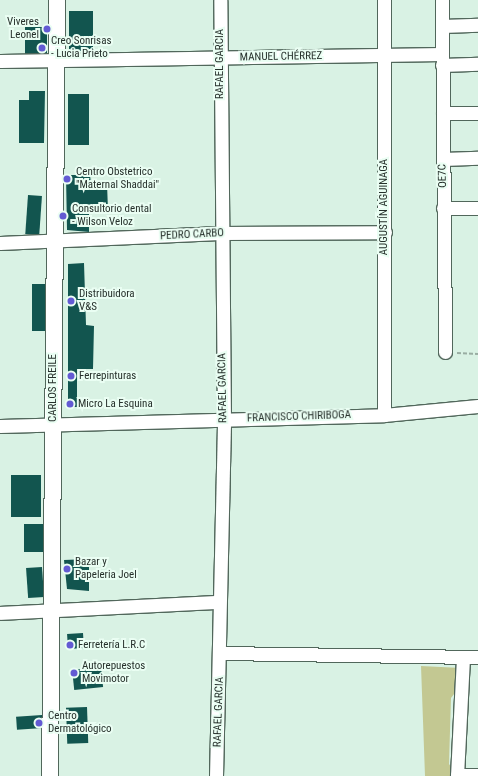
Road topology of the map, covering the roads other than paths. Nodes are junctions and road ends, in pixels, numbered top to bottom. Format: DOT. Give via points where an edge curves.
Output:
graph roads {
  1 [pos="57,0"];
  2 [pos="220,0"];
  3 [pos="384,0"];
  4 [pos="442,0"];
  5 [pos="478,25"];
  6 [pos="442,26"];
  7 [pos="383,55"];
  8 [pos="220,57"];
  9 [pos="56,60"];
  10 [pos="442,60"];
  11 [pos="0,61"];
  12 [pos="478,64"];
  13 [pos="443,113"];
  14 [pos="478,113"];
  15 [pos="478,158"];
  16 [pos="443,159"];
  17 [pos="443,208"];
  18 [pos="478,208"];
  19 [pos="385,232"];
  20 [pos="220,233"];
  21 [pos="52,242"];
  22 [pos="0,243"];
  23 [pos="445,352"];
  24 [pos="478,406"];
  25 [pos="384,414"];
  26 [pos="224,420"];
  27 [pos="53,424"];
  28 [pos="0,426"];
  29 [pos="219,602"];
  30 [pos="49,610"];
  31 [pos="0,613"];
  32 [pos="221,653"];
  33 [pos="463,657"];
  34 [pos="478,657"];
  35 [pos="478,775"];
  36 [pos="50,776"];
  37 [pos="216,776"];
  38 [pos="457,776"];
  1 -- 9 [label="street, CARLOS FREILE"];
  2 -- 8 [label="street, RAFAEL GARCIA"];
  3 -- 7 [label="street, AUGUSTÍN AGUINAGA"];
  4 -- 6 [label="street, OE7C"];
  5 -- 6 [label="street"];
  6 -- 10 [label="street, OE7C"];
  7 -- 8 [label="street, MANUEL CHÉRREZ"];
  7 -- 10 [label="street, MANUEL CHÉRREZ"];
  7 -- 19 [label="street, AUGUSTÍN AGUINAGA"];
  8 -- 9 [label="street, MANUEL CHÉRREZ"];
  8 -- 20 [label="street, RAFAEL GARCIA"];
  9 -- 11 [label="street, MANUEL CHÉRREZ"];
  9 -- 21 [label="street, CARLOS FREILE"];
  10 -- 12 [label="street, MANUEL CHÉRREZ"];
  10 -- 13 [label="street, OE7C"];
  13 -- 14 [label="street"];
  13 -- 16 [label="street, OE7C"];
  15 -- 16 [label="street"];
  16 -- 17 [label="street, OE7C"];
  17 -- 18 [label="street"];
  17 -- 23 [label="street, OE7C"];
  19 -- 20 [label="street, PEDRO CARBO"];
  19 -- 25 [label="street, AUGUSTÍN AGUINAGA"];
  20 -- 21 [label="street, PEDRO CARBO"];
  20 -- 26 [label="street, RAFAEL GARCIA"];
  21 -- 22 [label="street, PEDRO CARBO"];
  21 -- 27 [label="street, CARLOS FREILE"];
  24 -- 25 [label="street, FRANCISCO CHIRIBOGA"];
  25 -- 26 [label="street, FRANCISCO CHIRIBOGA"];
  26 -- 27 [label="street, FRANCISCO CHIRIBOGA"];
  26 -- 29 [label="street, RAFAEL GARCIA"];
  27 -- 28 [label="street, FRANCISCO CHIRIBOGA"];
  27 -- 30 [label="street, CARLOS FREILE"];
  29 -- 30 [label="street"];
  29 -- 32 [label="street, RAFAEL GARCIA"];
  30 -- 31 [label="street"];
  30 -- 36 [label="street, CARLOS FREILE"];
  32 -- 33 [label="street"];
  32 -- 37 [label="street, RAFAEL GARCIA"];
  33 -- 34 [label="street"];
  33 -- 38 [label="street"];
  35 -- 38 [label="street"];
}
